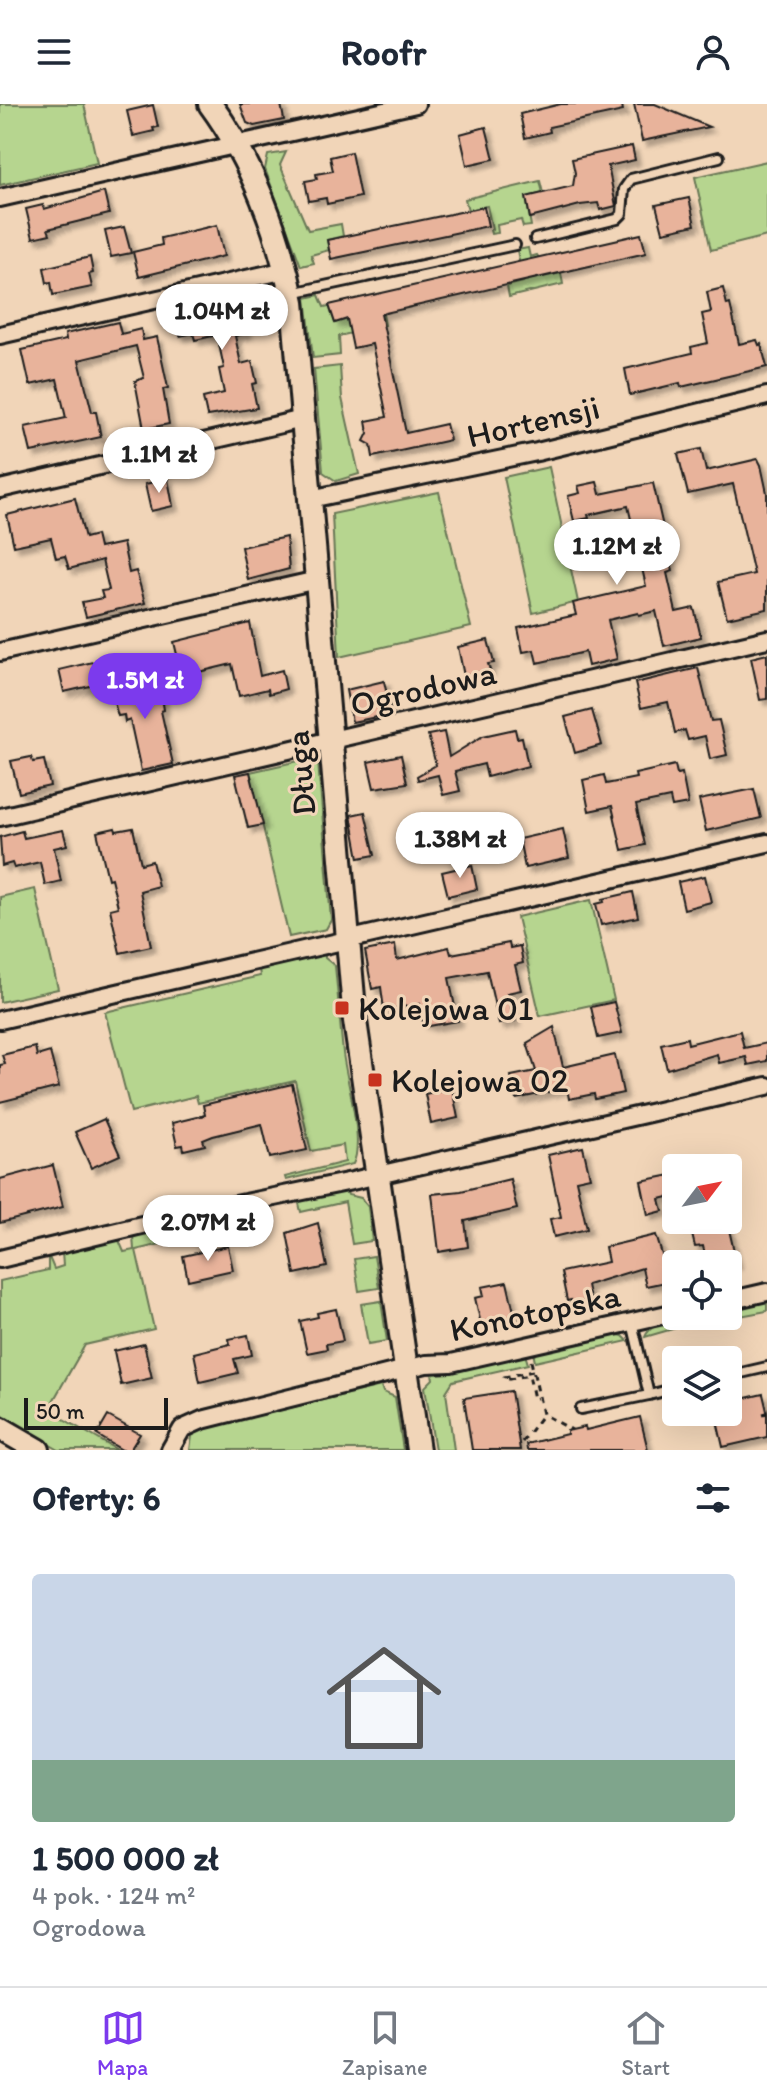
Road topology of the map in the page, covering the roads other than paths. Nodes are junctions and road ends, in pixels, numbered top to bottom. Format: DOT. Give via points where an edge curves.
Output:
graph roads {
  1 [pos="210,104"];
  2 [pos="416,104"];
  3 [pos="236,144"];
  4 [pos="719,157"];
  5 [pos="0,198"];
  6 [pos="535,239"];
  7 [pos="515,245"];
  8 [pos="286,270"];
  9 [pos="291,293"];
  10 [pos="0,335"];
  11 [pos="767,396"];
  12 [pos="303,419"];
  13 [pos="0,489"];
  14 [pos="310,499"];
  15 [pos="317,580"];
  16 [pos="767,639"];
  17 [pos="0,652"];
  18 [pos="331,741"];
  19 [pos="0,817"];
  20 [pos="767,843"];
  21 [pos="348,940"];
  22 [pos="0,1020"];
  23 [pos="767,1086"];
  24 [pos="377,1174"];
  25 [pos="0,1259"];
  26 [pos="767,1292"];
  27 [pos="742,1298"];
  28 [pos="662,1315"];
  29 [pos="632,1322"];
  30 [pos="767,1367"];
  31 [pos="406,1370"];
  32 [pos="742,1373"];
  33 [pos="662,1392"];
  34 [pos="649,1395"];
  35 [pos="581,1409"];
  36 [pos="0,1428"];
  37 [pos="38,1450"];
  38 [pos="170,1450"];
  39 [pos="418,1450"];
  1 -- 3 [label="street, Długa"];
  2 -- 3 [label="street"];
  3 -- 5 [label="street"];
  3 -- 8 [label="street, Długa"];
  4 -- 6 [label="lane" via="631,179 617,219"];
  7 -- 9 [label="lane"];
  8 -- 9 [label="street, Długa"];
  8 -- 10 [label="street"];
  9 -- 12 [label="street, Długa"];
  11 -- 14 [label="street, Hortensji" via="537,452"];
  12 -- 13 [label="street"];
  12 -- 14 [label="street, Długa"];
  14 -- 15 [label="street, Długa"];
  15 -- 17 [label="street"];
  15 -- 18 [label="street, Długa"];
  16 -- 18 [label="street, Ogrodowa"];
  18 -- 19 [label="street, Ogrodowa"];
  18 -- 21 [label="street, Długa"];
  20 -- 21 [label="street"];
  21 -- 22 [label="street"];
  21 -- 24 [label="street, Długa"];
  23 -- 24 [label="street"];
  24 -- 25 [label="street"];
  24 -- 31 [label="street, Długa"];
  26 -- 27 [label="street"];
  28 -- 29 [label="street, Konotopska"];
  29 -- 31 [label="street, Konotopska"];
  29 -- 34 [label="lane"];
  30 -- 32 [label="lane"];
  31 -- 38 [label="street, Konotopska" via="193,1423 182,1429"];
  31 -- 39 [label="street, Długa"];
  33 -- 34 [label="lane"];
  34 -- 35 [label="lane"];
  36 -- 37 [label="street"];
}
